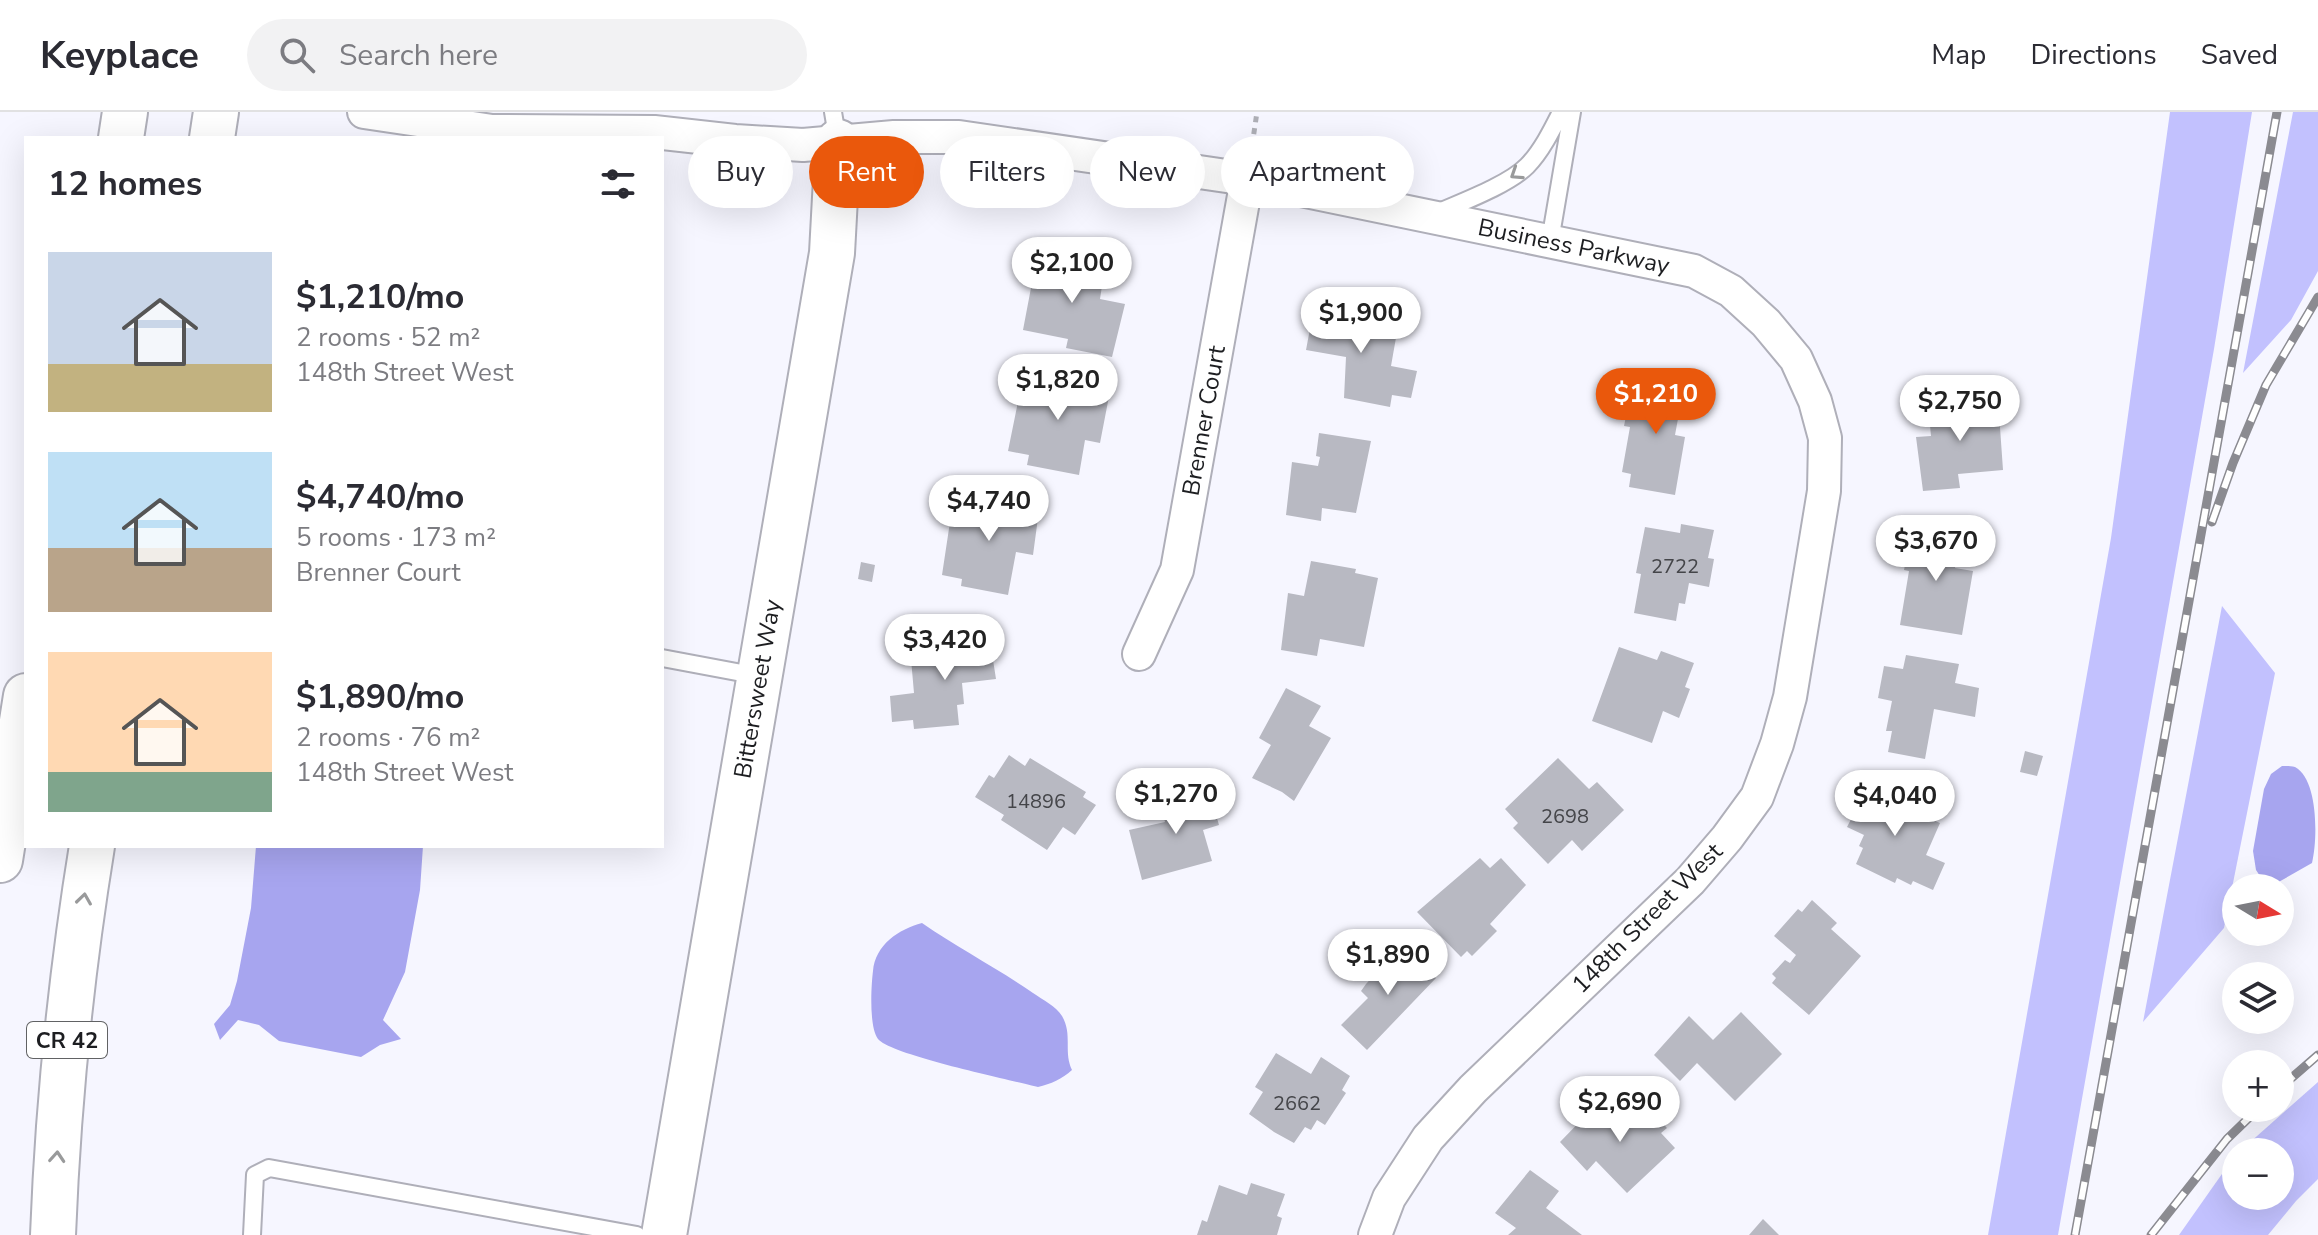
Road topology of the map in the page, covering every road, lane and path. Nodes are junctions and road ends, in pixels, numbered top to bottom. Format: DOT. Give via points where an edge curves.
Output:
graph roads {
  1 [pos="125,112"];
  2 [pos="216,112"];
  3 [pos="364,112"];
  4 [pos="598,112"];
  5 [pos="1561,112"];
  6 [pos="1572,112"];
  7 [pos="836,127"];
  8 [pos="654,132"];
  9 [pos="121,136"];
  10 [pos="212,136"];
  11 [pos="1221,175"];
  12 [pos="1242,208"];
  13 [pos="1390,208"];
  14 [pos="1429,216"];
  15 [pos="1550,241"];
  16 [pos="1766,323"];
  17 [pos="1139,654"];
  18 [pos="664,658"];
  19 [pos="760,677"];
  20 [pos="24,709"];
  21 [pos="92,848"];
  22 [pos="0,860"];
  23 [pos="53,1235"];
  24 [pos="252,1235"];
  25 [pos="637,1235"];
  26 [pos="664,1235"];
  27 [pos="1375,1235"];
  1 -- 9 [label="main road"];
  2 -- 10 [label="main road"];
  3 -- 8 [label="street, Business Parkway" via="492,131"];
  4 -- 8 [label="street, Business Parkway"];
  5 -- 14 [label="lane, one-way" via="1527,167"];
  6 -- 15 [label="lane"];
  7 -- 8 [label="street, Business Parkway" via="803,145"];
  7 -- 11 [label="street, Business Parkway" via="894,137 959,137"];
  7 -- 19 [label="main road, Bittersweet Way" via="832,253"];
  12 -- 17 [label="street, Brenner Court" via="1177,570"];
  13 -- 14 [label="street, Business Parkway"];
  14 -- 15 [label="street, Business Parkway"];
  15 -- 16 [label="street, Business Parkway" via="1694,271 1731,291"];
  16 -- 27 [label="street, 148th Street West" via="1796,359 1815,401 1825,438 1824,491 1790,697 1757,797 1690,881 1428,1138 1389,1198"];
  18 -- 19 [label="lane"];
  19 -- 26 [label="main road, Bittersweet Way"];
  20 -- 22 [label="main road"];
  23 -- 21 [label="main road, CR 42, one-way" via="72,981"];
  24 -- 25 [label="lane" via="255,1175 269,1168"];
}
